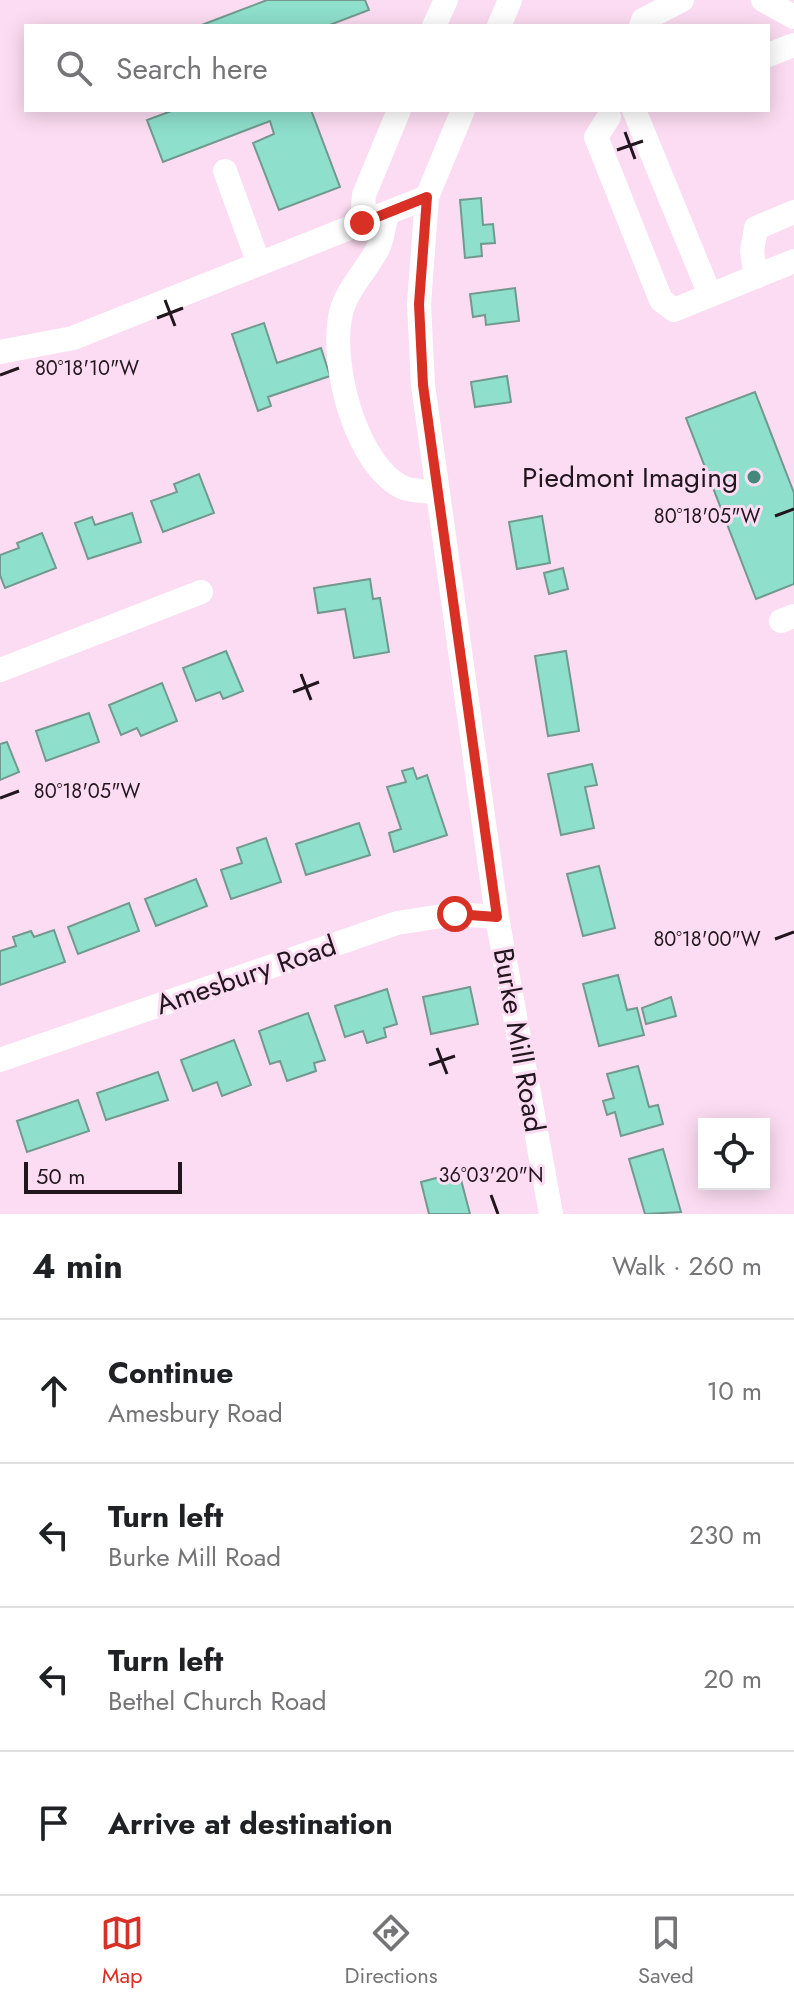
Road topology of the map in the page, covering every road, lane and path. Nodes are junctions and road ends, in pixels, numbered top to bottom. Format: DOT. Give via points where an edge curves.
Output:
graph roads {
  1 [pos="446,0"];
  2 [pos="510,0"];
  3 [pos="682,0"];
  4 [pos="763,0"];
  5 [pos="794,17"];
  6 [pos="435,24"];
  7 [pos="500,24"];
  8 [pos="643,24"];
  9 [pos="794,45"];
  10 [pos="770,54"];
  11 [pos="398,112"];
  12 [pos="462,112"];
  13 [pos="614,112"];
  14 [pos="635,112"];
  15 [pos="225,171"];
  16 [pos="427,197"];
  17 [pos="794,212"];
  18 [pos="387,213"];
  19 [pos="362,223"];
  20 [pos="794,261"];
  21 [pos="259,264"];
  22 [pos="756,277"];
  23 [pos="710,295"];
  24 [pos="0,352"];
  25 [pos="438,492"];
  26 [pos="201,592"];
  27 [pos="0,670"];
  28 [pos="497,917"];
  29 [pos="0,1060"];
  30 [pos="551,1214"];
  1 -- 6 [label="street"];
  2 -- 7 [label="street"];
  3 -- 8 [label="street"];
  4 -- 5 [label="street"];
  9 -- 10 [label="street"];
  11 -- 19 [label="street" via="364,195"];
  12 -- 16 [label="street, Burke Mill Road"];
  13 -- 23 [label="street" via="596,137 661,300 674,310"];
  14 -- 23 [label="street"];
  15 -- 21 [label="street"];
  16 -- 18 [label="street"];
  16 -- 25 [label="street, Burke Mill Road" via="419,304 423,385"];
  17 -- 22 [label="street" via="756,228"];
  18 -- 19 [label="street"];
  18 -- 25 [label="street" via="379,247 339,318 344,384 368,458 405,489"];
  19 -- 21 [label="street"];
  20 -- 22 [label="street"];
  21 -- 24 [label="street" via="73,338"];
  22 -- 23 [label="street"];
  25 -- 28 [label="street, Burke Mill Road"];
  26 -- 27 [label="street"];
  28 -- 29 [label="street, Amesbury Road" via="455,914 397,923"];
  28 -- 30 [label="street, Burke Mill Road"];
}
